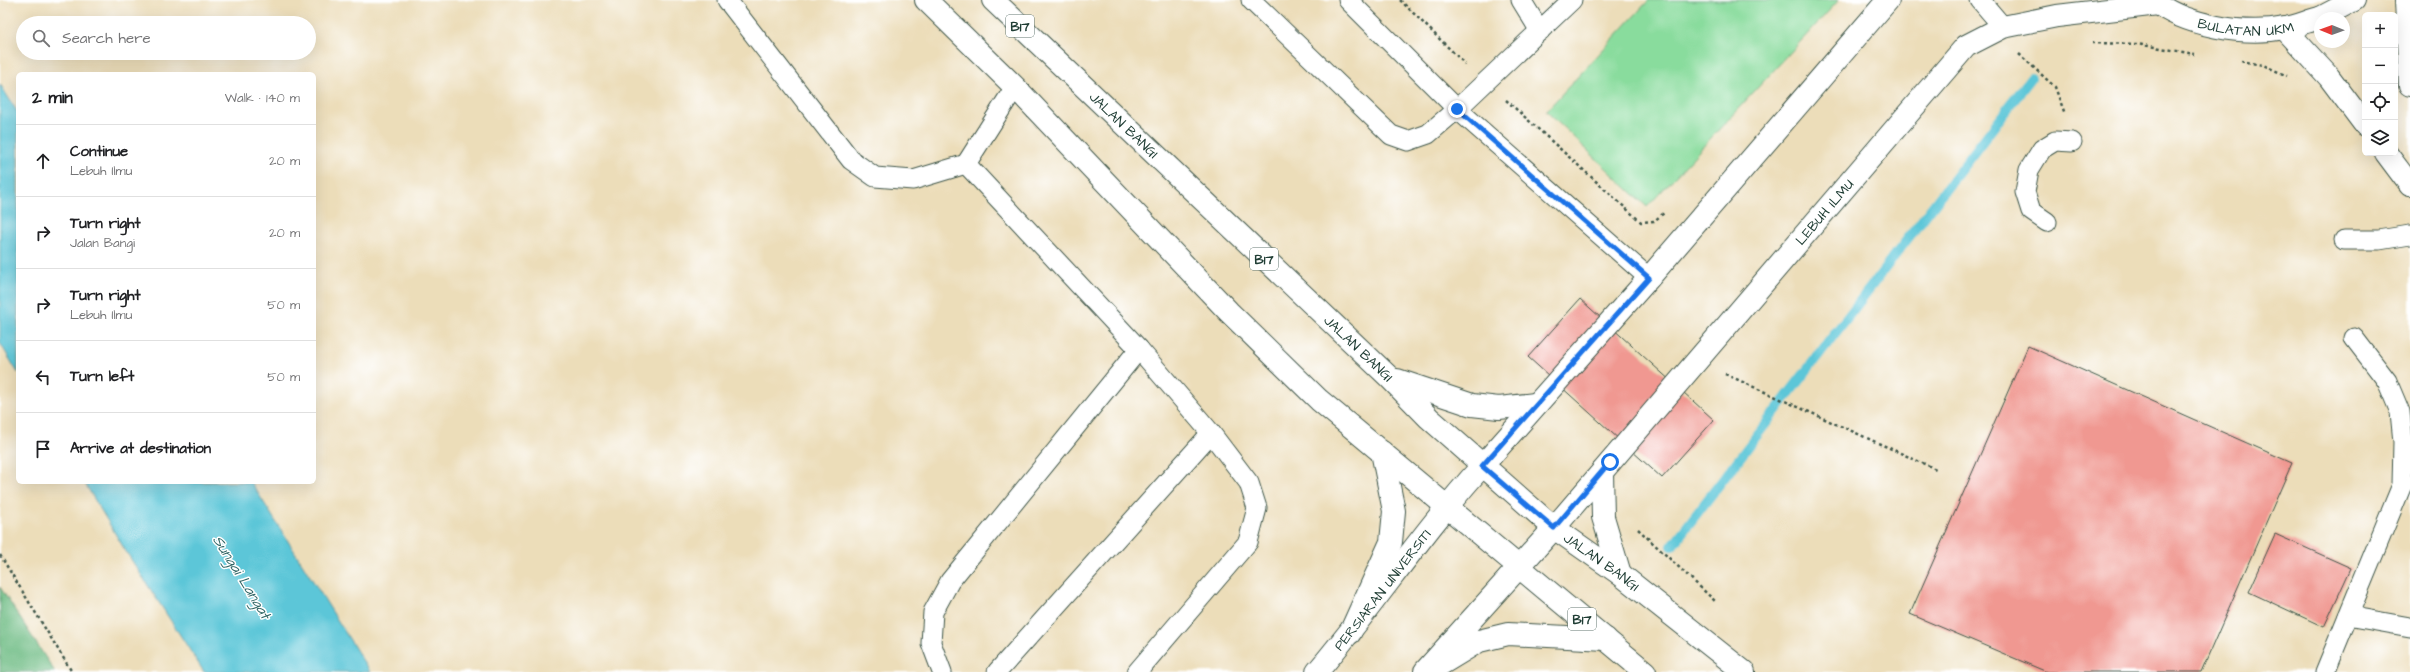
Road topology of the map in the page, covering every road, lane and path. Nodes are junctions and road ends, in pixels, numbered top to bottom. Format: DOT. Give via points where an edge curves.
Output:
graph roads {
  1 [pos="727,0"];
  2 [pos="926,0"];
  3 [pos="993,0"];
  4 [pos="1251,0"];
  5 [pos="1348,0"];
  6 [pos="1400,0"];
  7 [pos="1521,0"];
  8 [pos="1572,0"];
  9 [pos="1888,0"];
  10 [pos="1980,0"];
  11 [pos="2354,0"];
  12 [pos="2406,0"];
  13 [pos="2156,2"];
  14 [pos="2331,12"];
  15 [pos="2314,20"];
  16 [pos="2003,27"];
  17 [pos="2284,28"];
  18 [pos="1540,30"];
  19 [pos="2086,43"];
  20 [pos="2015,50"];
  21 [pos="2200,54"];
  22 [pos="2239,61"];
  23 [pos="2288,77"];
  24 [pos="1486,82"];
  25 [pos="2410,85"];
  26 [pos="1015,87"];
  27 [pos="1457,109"];
  28 [pos="2065,116"];
  29 [pos="2362,121"];
  30 [pos="2072,142"];
  31 [pos="2388,156"];
  32 [pos="966,164"];
  33 [pos="2410,185"];
  34 [pos="1667,210"];
  35 [pos="2047,222"];
  36 [pos="2410,235"];
  37 [pos="2344,240"];
  38 [pos="1649,278"];
  39 [pos="2354,338"];
  40 [pos="1139,349"];
  41 [pos="1390,378"];
  42 [pos="1749,386"];
  43 [pos="1535,404"];
  44 [pos="1211,433"];
  45 [pos="1382,452"];
  46 [pos="1482,466"];
  47 [pos="1938,470"];
  48 [pos="1602,472"];
  49 [pos="1446,505"];
  50 [pos="1636,524"];
  51 [pos="1554,528"];
  52 [pos="0,555"];
  53 [pos="1519,566"];
  54 [pos="1620,574"];
  55 [pos="1716,602"];
  56 [pos="2348,616"];
  57 [pos="2410,627"];
  58 [pos="1350,633"];
  59 [pos="1606,639"];
  60 [pos="72,672"];
  61 [pos="942,672"];
  62 [pos="997,672"];
  63 [pos="1137,672"];
  64 [pos="1317,672"];
  65 [pos="1424,672"];
  66 [pos="1428,672"];
  67 [pos="1645,672"];
  68 [pos="1744,672"];
  69 [pos="2325,672"];
  1 -- 32 [label="lane" via="851,160 875,177 912,180"];
  2 -- 26 [label="main road, B17"];
  3 -- 41 [label="main road, JALAN BANGI / B17"];
  4 -- 27 [label="lane" via="1391,135 1408,141 1428,134"];
  5 -- 27 [label="lane"];
  6 -- 24 [label="path"];
  7 -- 18 [label="lane"];
  8 -- 18 [label="lane"];
  9 -- 38 [label="main road"];
  10 -- 16 [label="lane"];
  11 -- 14 [label="main road, BULATAN UKM"];
  12 -- 25 [label="main road"];
  13 -- 16 [label="main road, LEBUH ILMU" via="2057,16"];
  13 -- 17 [label="main road, BULATAN UKM" via="2187,18 2219,28"];
  15 -- 17 [label="main road, BULATAN UKM"];
  16 -- 48 [label="main road, LEBUH ILMU" via="1966,46"];
  17 -- 29 [label="main road" via="2329,77"];
  18 -- 24 [label="lane"];
  19 -- 21 [label="path" via="2137,44"];
  20 -- 28 [label="path" via="2055,87"];
  22 -- 23 [label="path" via="2263,65"];
  24 -- 27 [label="lane"];
  24 -- 34 [label="path" via="1641,222 1654,221"];
  26 -- 32 [label="lane"];
  26 -- 45 [label="main road, B17" via="1229,312 1319,400"];
  27 -- 38 [label="lane"];
  30 -- 35 [label="lane" via="2055,141 2042,149 2029,170 2025,192 2031,211"];
  31 -- 33 [label="main road"];
  32 -- 40 [label="lane"];
  36 -- 37 [label="lane" via="2378,240"];
  38 -- 43 [label="main road"];
  39 -- 56 [label="lane" via="2387,381 2400,412 2403,442 2402,485"];
  40 -- 44 [label="lane"];
  40 -- 61 [label="lane" via="950,581 933,612 931,643"];
  41 -- 43 [label="main road" via="1472,405 1499,408"];
  41 -- 46 [label="main road, JALAN BANGI / B17"];
  42 -- 47 [label="path"];
  43 -- 46 [label="main road"];
  44 -- 62 [label="lane"];
  44 -- 63 [label="lane" via="1249,482 1257,508 1248,542"];
  45 -- 49 [label="main road, B17"];
  45 -- 58 [label="main road" via="1394,511 1391,542"];
  46 -- 49 [label="main road, PERSIARAN UNIVERSITI"];
  46 -- 51 [label="main road, JALAN BANGI / B17"];
  48 -- 51 [label="main road, LEBUH ILMU"];
  48 -- 54 [label="main road" via="1603,517"];
  49 -- 53 [label="main road, B17"];
  49 -- 58 [label="main road, PERSIARAN UNIVERSITI"];
  50 -- 55 [label="path" via="1639,530"];
  51 -- 53 [label="main road, LEBUH ILMU"];
  51 -- 54 [label="main road, JALAN BANGI / B17"];
  52 -- 60 [label="path"];
  53 -- 59 [label="main road, B17"];
  53 -- 65 [label="main road"];
  54 -- 68 [label="main road, JALAN BANGI / B17"];
  56 -- 57 [label="lane"];
  56 -- 69 [label="lane"];
  58 -- 64 [label="main road, PERSIARAN UNIVERSITI"];
  59 -- 66 [label="main road" via="1508,634 1479,642"];
  59 -- 67 [label="main road, B17"];
}
